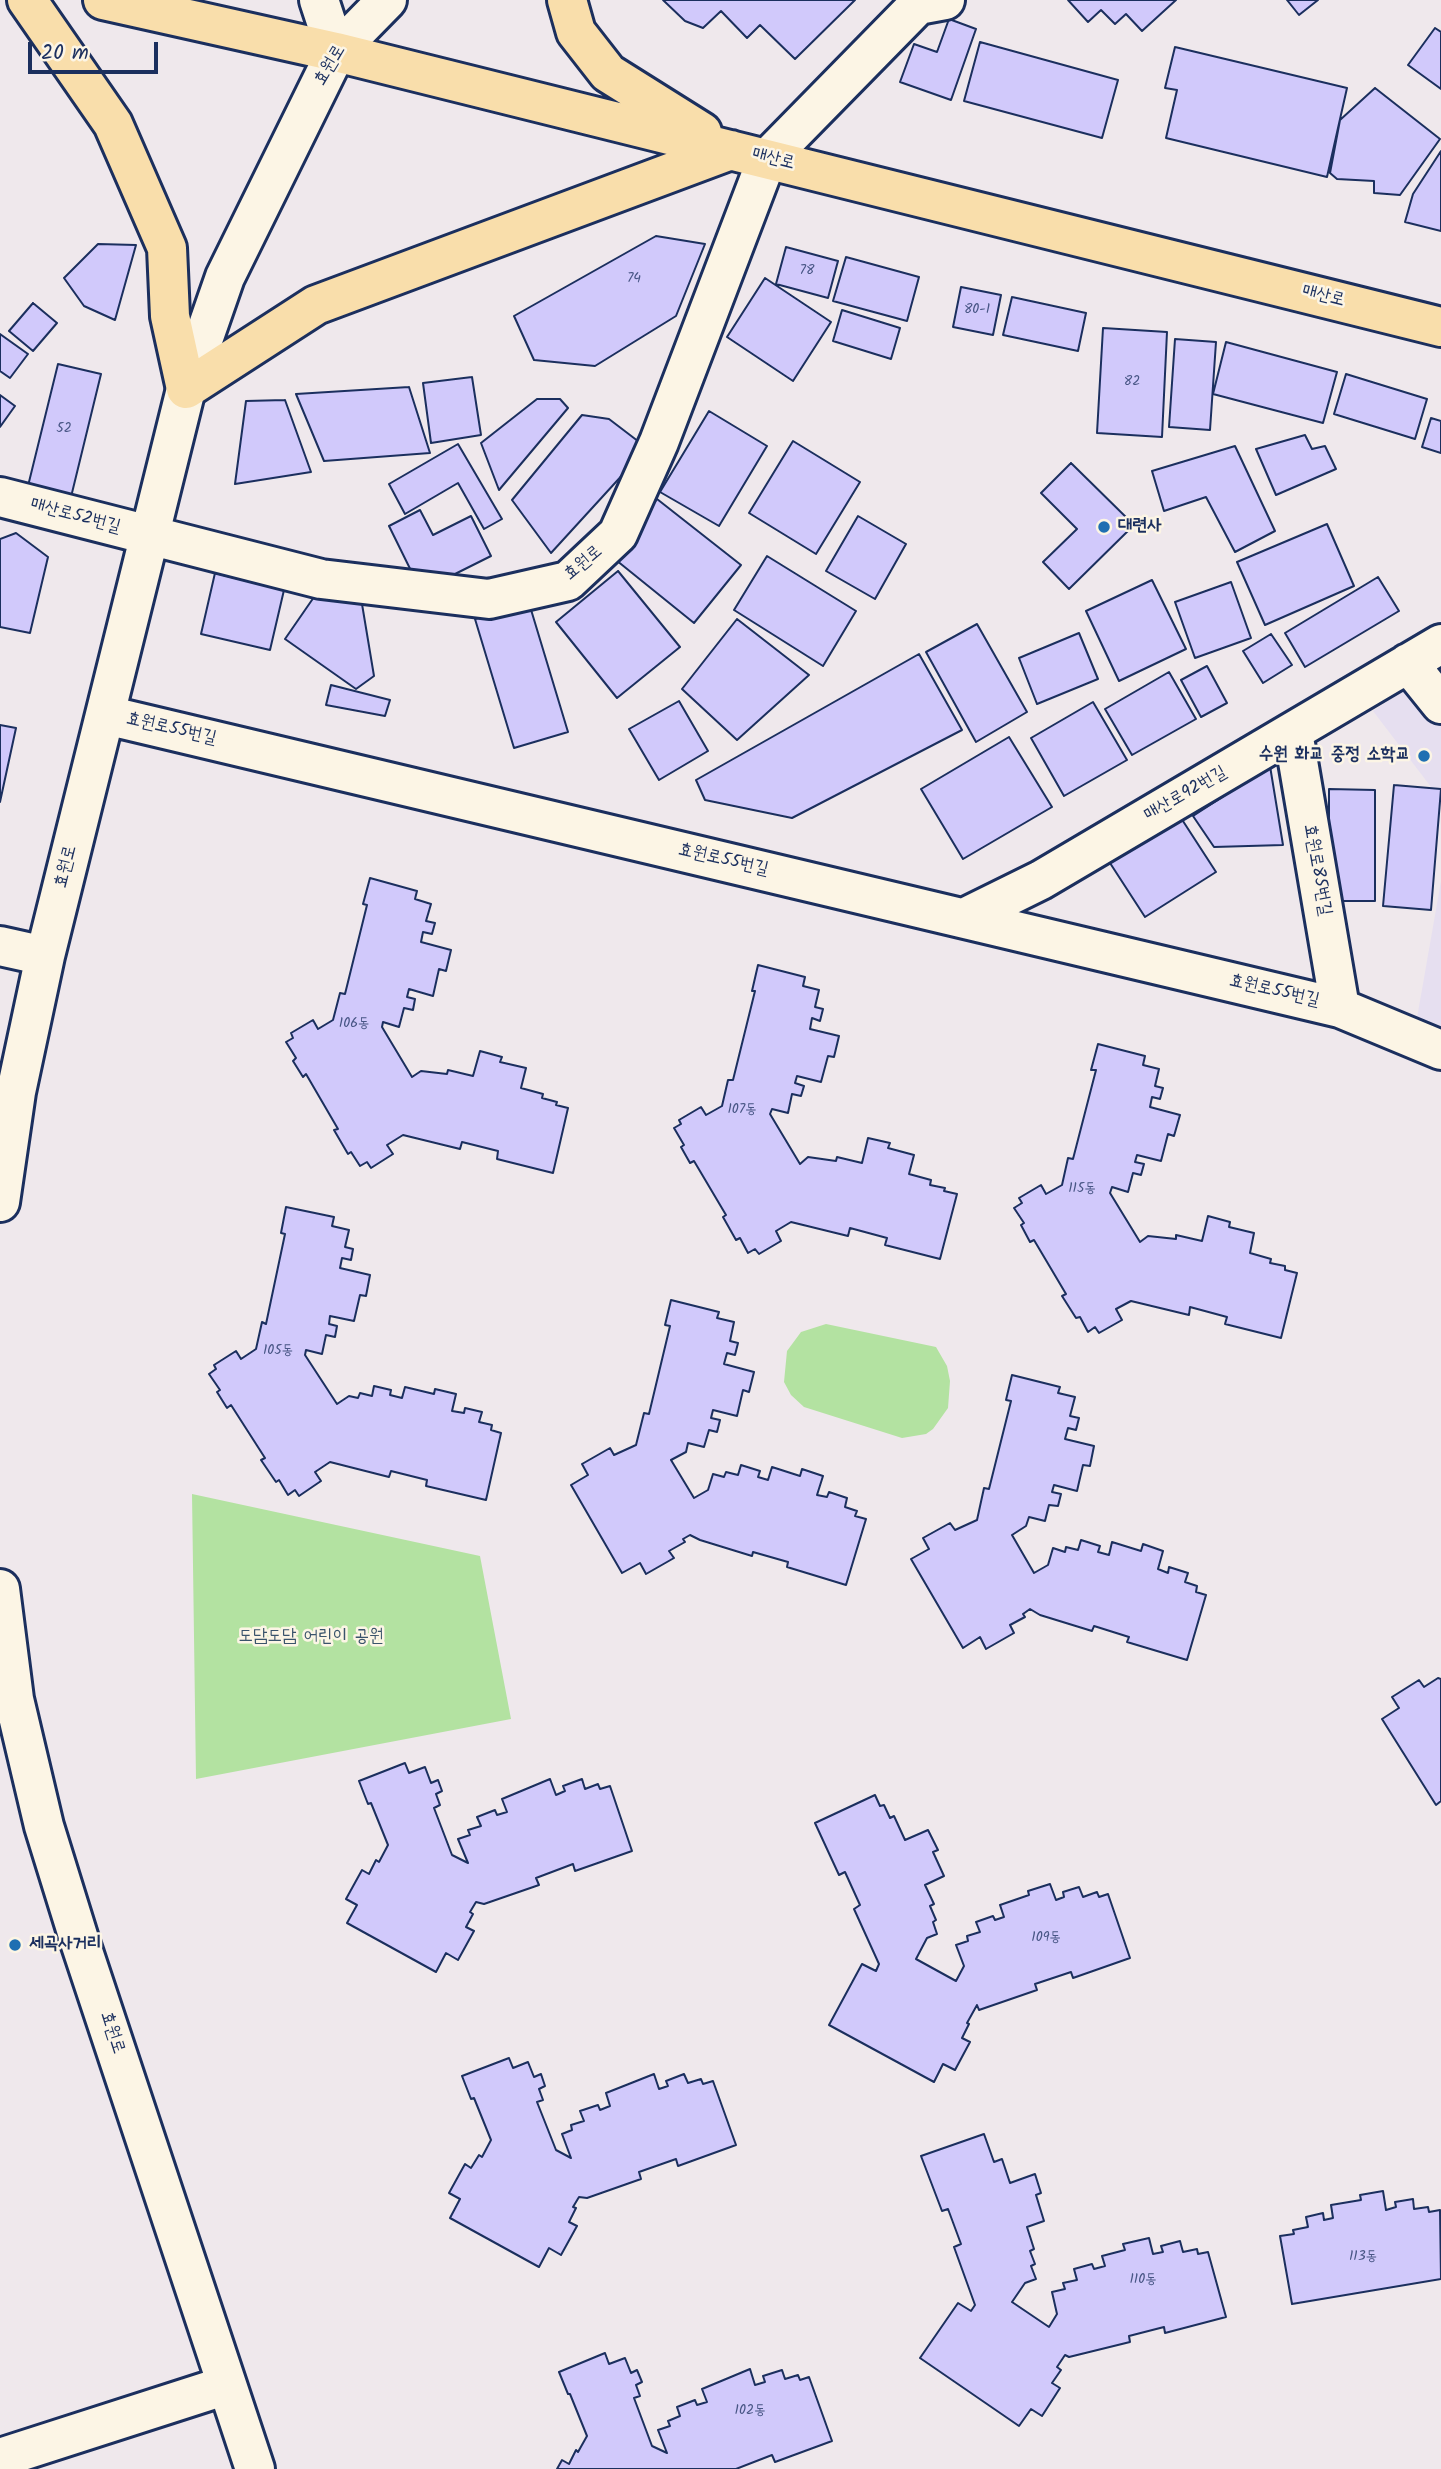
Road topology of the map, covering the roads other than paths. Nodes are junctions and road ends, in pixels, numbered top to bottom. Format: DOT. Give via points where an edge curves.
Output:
graph roads {
  1 [pos="27,0"];
  2 [pos="103,0"];
  3 [pos="319,0"];
  4 [pos="387,0"];
  5 [pos="567,0"];
  6 [pos="944,0"];
  7 [pos="335,52"];
  8 [pos="731,150"];
  9 [pos="767,159"];
  10 [pos="1441,327"];
  11 [pos="187,389"];
  12 [pos="0,497"];
  13 [pos="150,536"];
  14 [pos="1441,644"];
  15 [pos="1408,663"];
  16 [pos="1441,704"];
  17 [pos="106,715"];
  18 [pos="1293,732"];
  19 [pos="964,918"];
  20 [pos="0,946"];
  21 [pos="45,956"];
  22 [pos="1340,1008"];
  23 [pos="1441,1050"];
  24 [pos="0,1202"];
  25 [pos="0,1589"];
  26 [pos="0,1747"];
  27 [pos="44,1826"];
  28 [pos="227,2385"];
  29 [pos="0,2458"];
  30 [pos="255,2469"];
  1 -- 11 [label="main road" via="113,124 167,248 170,316"];
  2 -- 7 [label="main road, 매산로"];
  3 -- 7 [label="street"];
  4 -- 7 [label="street, 효원로"];
  5 -- 8 [label="main road" via="576,32 608,73"];
  6 -- 9 [label="street" via="918,5"];
  7 -- 8 [label="main road, 매산로"];
  7 -- 11 [label="street, 효원로" via="225,277"];
  8 -- 9 [label="main road, 매산로"];
  8 -- 11 [label="main road" via="316,304"];
  9 -- 10 [label="main road, 매산로"];
  9 -- 13 [label="street, 효원로" via="659,442 618,534 568,581 489,599 321,579"];
  11 -- 13 [label="street, 효원로"];
  12 -- 13 [label="street, 매산로52번길"];
  13 -- 17 [label="street, 효원로"];
  14 -- 15 [label="street, 매산로92번길"];
  15 -- 16 [label="street"];
  15 -- 18 [label="street, 매산로92번길"];
  17 -- 19 [label="street, 효원로55번길"];
  17 -- 21 [label="street, 효원로"];
  18 -- 19 [label="street, 매산로92번길" via="1041,880"];
  18 -- 22 [label="street, 효원로85번길"];
  19 -- 22 [label="street, 효원로55번길"];
  20 -- 21 [label="street"];
  21 -- 24 [label="street, 효원로" via="16,1092"];
  22 -- 23 [label="street, 효원로55번길"];
  25 -- 27 [label="street, 효원로" via="14,1699"];
  26 -- 27 [label="street"];
  27 -- 28 [label="street, 효원로"];
  28 -- 29 [label="street"];
  28 -- 30 [label="street, 효원로"];
}
